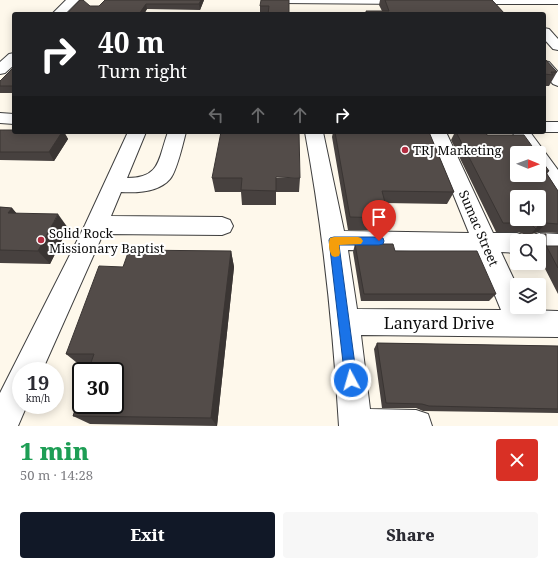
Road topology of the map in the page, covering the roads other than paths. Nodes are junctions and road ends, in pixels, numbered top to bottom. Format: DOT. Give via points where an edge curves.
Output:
graph roads {
  1 [pos="73,0"];
  2 [pos="281,0"];
  3 [pos="309,0"];
  4 [pos="374,0"];
  5 [pos="424,0"];
  6 [pos="513,0"];
  7 [pos="454,1"];
  8 [pos="558,1"];
  9 [pos="60,12"];
  10 [pos="309,12"];
  11 [pos="524,12"];
  12 [pos="546,34"];
  13 [pos="558,46"];
  14 [pos="12,59"];
  15 [pos="546,67"];
  16 [pos="0,70"];
  17 [pos="558,80"];
  18 [pos="0,118"];
  19 [pos="12,119"];
  20 [pos="546,126"];
  21 [pos="558,127"];
  22 [pos="136,134"];
  23 [pos="176,134"];
  24 [pos="314,134"];
  25 [pos="438,134"];
  26 [pos="523,134"];
  27 [pos="531,146"];
  28 [pos="546,168"];
  29 [pos="113,185"];
  30 [pos="558,185"];
  31 [pos="96,225"];
  32 [pos="222,226"];
  33 [pos="334,240"];
  34 [pos="485,243"];
  35 [pos="510,243"];
  36 [pos="546,244"];
  37 [pos="558,244"];
  38 [pos="345,322"];
  39 [pos="520,323"];
  40 [pos="558,324"];
  41 [pos="31,362"];
  42 [pos="12,402"];
  43 [pos="1,426"];
  44 [pos="355,426"];
  45 [pos="416,426"];
  1 -- 9 [label="street"];
  2 -- 3 [label="street"];
  3 -- 4 [label="street"];
  3 -- 10 [label="street"];
  4 -- 5 [label="street"];
  6 -- 7 [label="street"];
  6 -- 8 [label="street"];
  6 -- 11 [label="street"];
  12 -- 13 [label="street"];
  14 -- 16 [label="street"];
  15 -- 17 [label="street"];
  18 -- 19 [label="street"];
  20 -- 21 [label="street"];
  22 -- 29 [label="street"];
  23 -- 29 [label="street" via="159,179 141,185"];
  24 -- 33 [label="street"];
  25 -- 34 [label="street, Sumac Street"];
  26 -- 27 [label="street"];
  28 -- 30 [label="street"];
  29 -- 31 [label="street"];
  31 -- 32 [label="street"];
  31 -- 41 [label="street"];
  33 -- 34 [label="street"];
  33 -- 38 [label="street"];
  34 -- 35 [label="street"];
  34 -- 39 [label="street, Sumac Street"];
  36 -- 37 [label="street"];
  38 -- 39 [label="street, Lanyard Drive"];
  38 -- 44 [label="street"];
  39 -- 40 [label="street, Lanyard Drive"];
  42 -- 43 [label="street"];
  44 -- 45 [label="street"];
}
